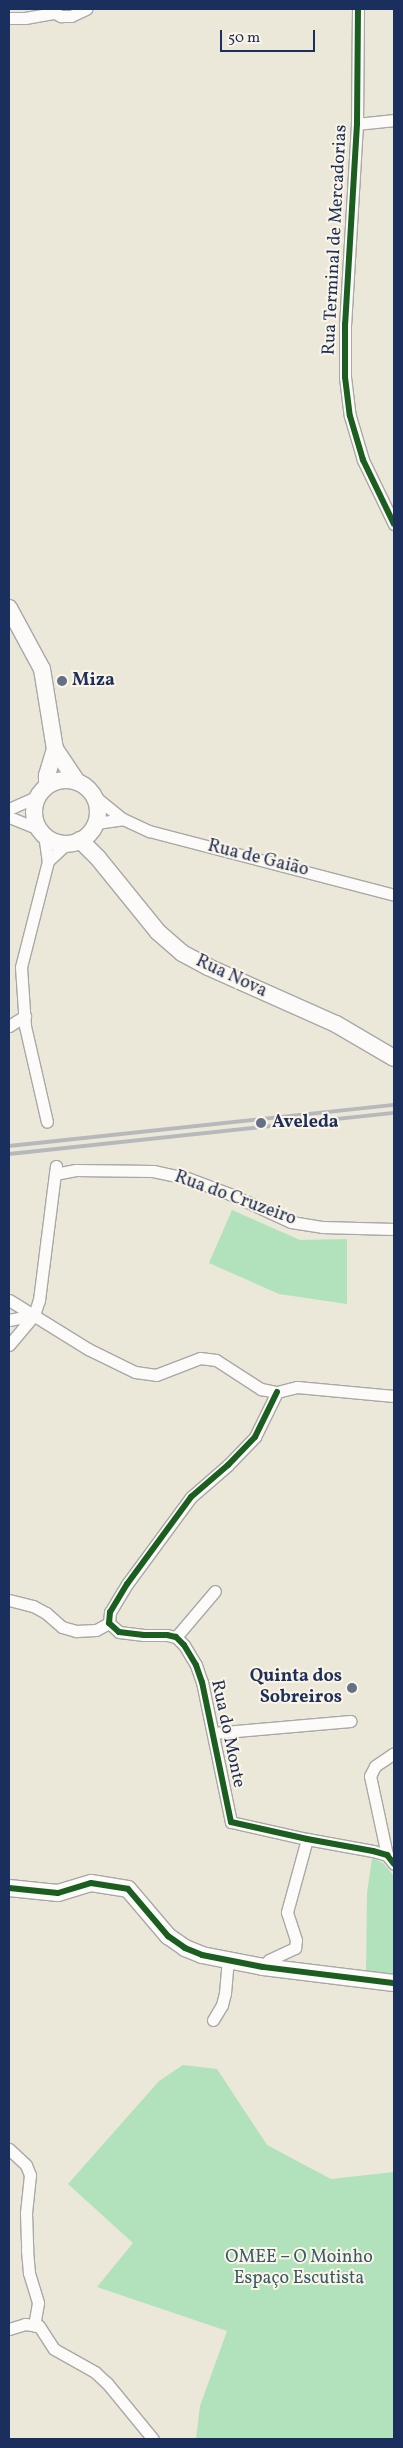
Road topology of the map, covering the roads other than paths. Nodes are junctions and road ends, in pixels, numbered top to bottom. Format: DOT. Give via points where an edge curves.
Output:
graph roads {
  1 [pos="86,9"];
  2 [pos="358,9"];
  3 [pos="50,11"];
  4 [pos="9,18"];
  5 [pos="394,120"];
  6 [pos="357,124"];
  7 [pos="394,524"];
  8 [pos="9,608"];
  9 [pos="55,749"];
  10 [pos="77,782"];
  11 [pos="42,791"];
  12 [pos="93,795"];
  13 [pos="9,809"];
  14 [pos="9,817"];
  15 [pos="123,819"];
  16 [pos="42,832"];
  17 [pos="83,835"];
  18 [pos="48,861"];
  19 [pos="394,894"];
  20 [pos="25,1016"];
  21 [pos="9,1026"];
  22 [pos="394,1058"];
  23 [pos="47,1122"];
  24 [pos="394,1229"];
  25 [pos="9,1300"];
  26 [pos="34,1315"];
  27 [pos="9,1320"];
  28 [pos="9,1345"];
  29 [pos="277,1392"];
  30 [pos="394,1396"];
  31 [pos="215,1591"];
  32 [pos="9,1600"];
  33 [pos="109,1623"];
  34 [pos="176,1637"];
  35 [pos="350,1721"];
  36 [pos="213,1733"];
  37 [pos="394,1753"];
  38 [pos="307,1839"];
  39 [pos="391,1860"];
  40 [pos="9,1888"];
  41 [pos="228,1961"];
  42 [pos="263,1967"];
  43 [pos="394,1982"];
  44 [pos="213,2020"];
  45 [pos="9,2149"];
  46 [pos="34,2326"];
  47 [pos="9,2329"];
  48 [pos="154,2439"];
  1 -- 3 [label="street" via="70,16"];
  2 -- 6 [label="street, Rua Terminal de Mercadorias"];
  3 -- 4 [label="street" via="25,18"];
  5 -- 6 [label="street"];
  6 -- 7 [label="street, Rua Terminal de Mercadorias" via="345,376 350,416 363,460"];
  8 -- 9 [label="street" via="42,669"];
  9 -- 10 [label="street"];
  9 -- 11 [label="street"];
  10 -- 11 [label="street" via="62,780"];
  10 -- 12 [label="street"];
  11 -- 13 [label="street"];
  11 -- 16 [label="street" via="34,808 35,819"];
  12 -- 15 [label="street, Rua de Gaião"];
  12 -- 17 [label="street" via="98,813"];
  14 -- 16 [label="street"];
  15 -- 17 [label="street"];
  15 -- 19 [label="street, Rua de Gaião" via="149,831"];
  16 -- 17 [label="street" via="57,842"];
  16 -- 18 [label="street"];
  17 -- 18 [label="street"];
  17 -- 22 [label="street, Rua Nova" via="158,932 182,953 336,1024"];
  18 -- 20 [label="street" via="21,967"];
  20 -- 21 [label="street"];
  20 -- 23 [label="street"];
  24 -- 26 [label="street, Rua do Cruzeiro" via="322,1227 291,1222 230,1194 187,1178 154,1171 56,1170 39,1300"];
  25 -- 26 [label="street"];
  26 -- 27 [label="street"];
  26 -- 28 [label="street"];
  26 -- 29 [label="street" via="88,1349 135,1372 156,1375 200,1358 216,1360 261,1388"];
  29 -- 30 [label="street" via="297,1387"];
  29 -- 33 [label="street" via="255,1437 191,1497 127,1584 110,1612"];
  31 -- 34 [label="street"];
  32 -- 33 [label="street" via="33,1606 62,1627 76,1631 96,1630"];
  33 -- 34 [label="street" via="119,1632"];
  34 -- 36 [label="street, Rua do Monte" via="196,1665"];
  35 -- 36 [label="street"];
  36 -- 38 [label="street, Rua do Monte" via="231,1822"];
  37 -- 39 [label="street" via="375,1766 370,1776"];
  38 -- 39 [label="street, Rua do Monte"];
  38 -- 42 [label="street" via="287,1912 296,1940 295,1948 269,1960"];
  40 -- 41 [label="street" via="58,1893 91,1883 128,1889 168,1936 185,1948"];
  41 -- 42 [label="street"];
  41 -- 44 [label="street" via="222,2005"];
  42 -- 43 [label="street"];
  45 -- 46 [label="street" via="26,2165 30,2175 26,2213 29,2273 38,2303"];
  46 -- 47 [label="street" via="25,2324"];
  46 -- 48 [label="street" via="39,2326 54,2349 96,2372"];
}
